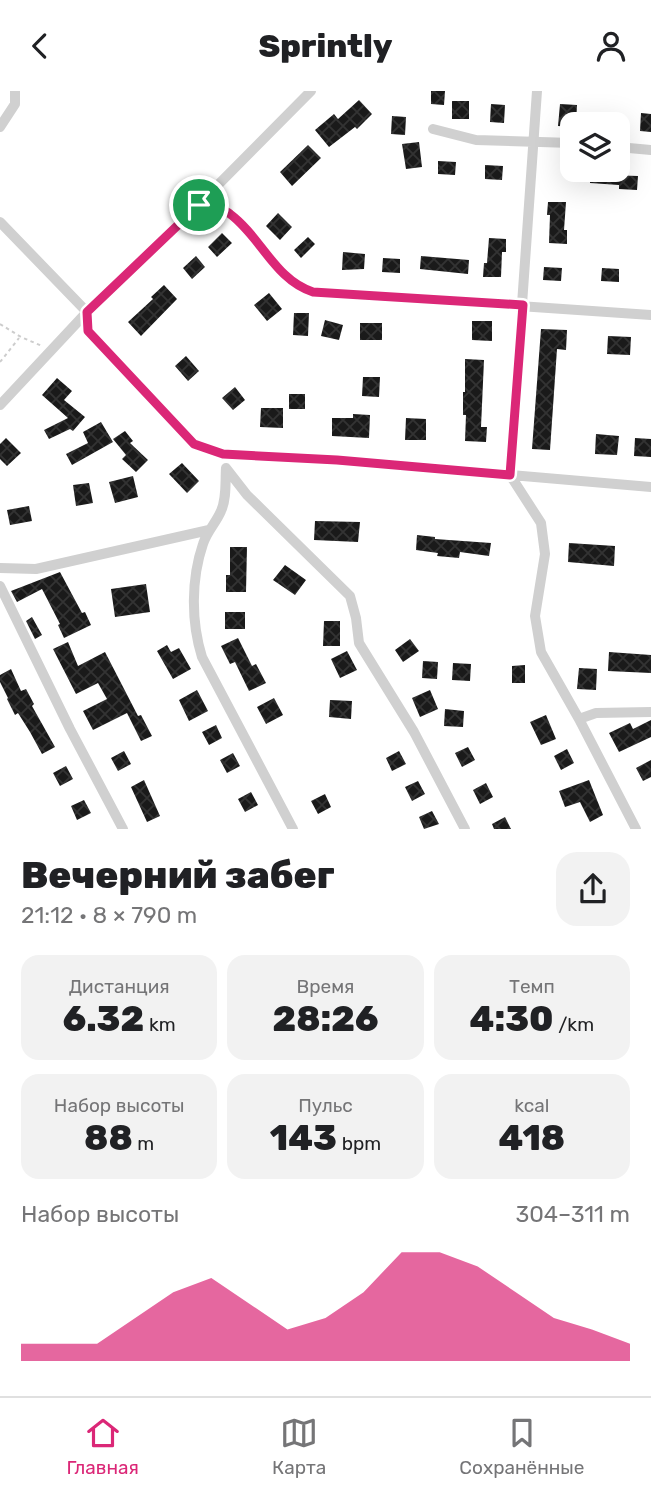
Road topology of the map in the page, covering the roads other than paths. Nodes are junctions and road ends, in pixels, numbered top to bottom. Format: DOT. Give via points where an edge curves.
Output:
graph roads {
  1 [pos="15,91"];
  2 [pos="311,91"];
  3 [pos="537,91"];
  4 [pos="0,127"];
  5 [pos="433,129"];
  6 [pos="533,141"];
  7 [pos="560,142"];
  8 [pos="630,148"];
  9 [pos="651,150"];
  10 [pos="199,205"];
  11 [pos="0,222"];
  12 [pos="523,305"];
  13 [pos="87,312"];
  14 [pos="651,315"];
  15 [pos="0,405"];
  16 [pos="223,454"];
  17 [pos="226,468"];
  18 [pos="510,475"];
  19 [pos="651,487"];
  20 [pos="209,530"];
  21 [pos="0,568"];
  22 [pos="0,586"];
  23 [pos="651,712"];
  24 [pos="579,719"];
  25 [pos="123,829"];
  26 [pos="293,829"];
  27 [pos="466,829"];
  28 [pos="636,829"];
  1 -- 4 [label="street" via="15,104"];
  2 -- 10 [label="street"];
  3 -- 6 [label="street"];
  5 -- 6 [label="street" via="476,140"];
  6 -- 7 [label="street"];
  6 -- 12 [label="street"];
  8 -- 9 [label="street"];
  10 -- 12 [label="street" via="228,212 299,288"];
  10 -- 13 [label="street"];
  11 -- 13 [label="street"];
  12 -- 14 [label="street"];
  12 -- 18 [label="street"];
  13 -- 15 [label="street"];
  13 -- 16 [label="street" via="88,331 194,444"];
  16 -- 17 [label="street"];
  16 -- 18 [label="street"];
  17 -- 20 [label="street" via="224,504"];
  17 -- 27 [label="street" via="247,495 350,596 359,643"];
  18 -- 19 [label="street"];
  18 -- 24 [label="street" via="541,523 545,554 536,616 541,652"];
  20 -- 21 [label="street" via="36,569"];
  20 -- 26 [label="street" via="197,573 194,618 202,656"];
  22 -- 25 [label="street"];
  23 -- 24 [label="street" via="596,713"];
  24 -- 28 [label="street"];
}
